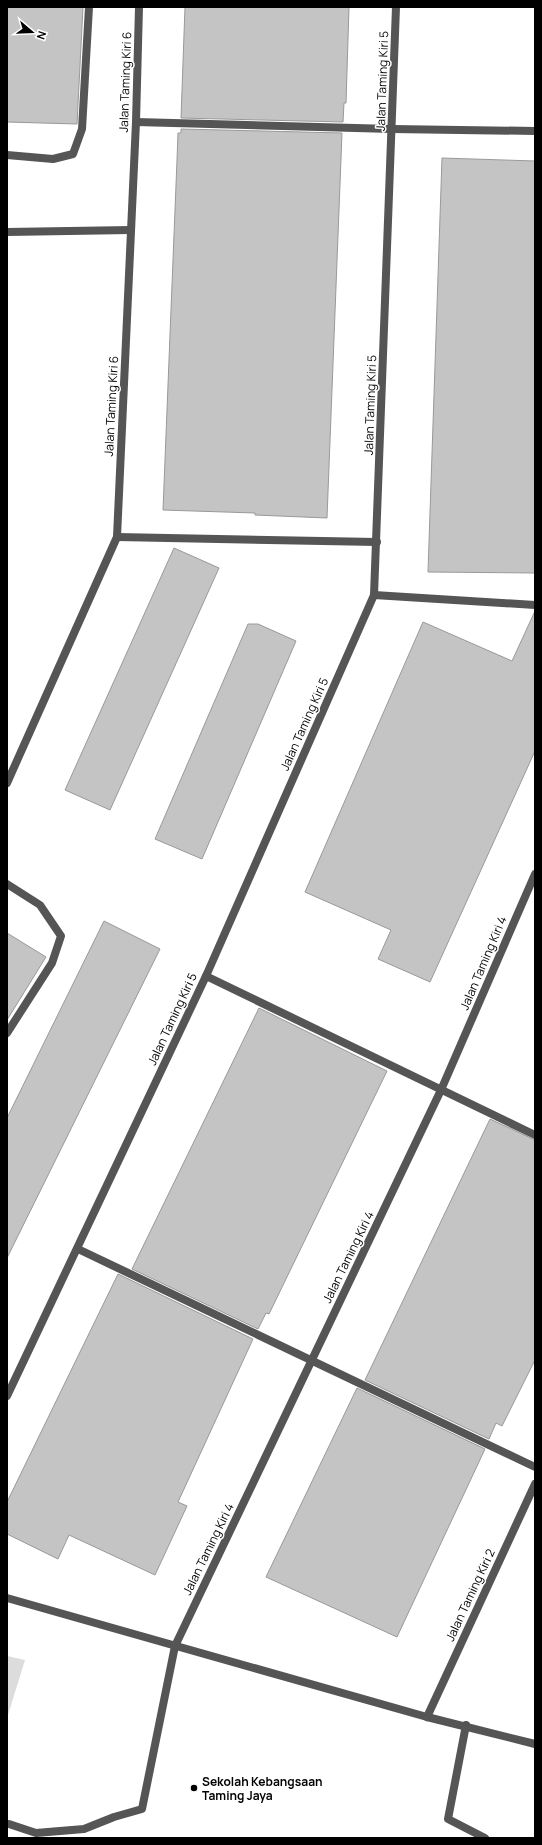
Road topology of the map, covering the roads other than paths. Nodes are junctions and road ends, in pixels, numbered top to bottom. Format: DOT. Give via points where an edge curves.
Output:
graph roads {
  1 [pos="89,7"];
  2 [pos="139,7"];
  3 [pos="396,7"];
  4 [pos="136,122"];
  5 [pos="392,129"];
  6 [pos="535,131"];
  7 [pos="7,155"];
  8 [pos="131,230"];
  9 [pos="7,232"];
  10 [pos="117,537"];
  11 [pos="377,542"];
  12 [pos="374,595"];
  13 [pos="535,605"];
  14 [pos="7,783"];
  15 [pos="535,874"];
  16 [pos="7,884"];
  17 [pos="206,976"];
  18 [pos="7,1033"];
  19 [pos="442,1090"];
  20 [pos="535,1135"];
  21 [pos="78,1248"];
  22 [pos="312,1361"];
  23 [pos="7,1396"];
  24 [pos="535,1467"];
  25 [pos="535,1484"];
  26 [pos="7,1598"];
  27 [pos="175,1646"];
  28 [pos="427,1717"];
  29 [pos="466,1725"];
  30 [pos="535,1744"];
  31 [pos="8,1824"];
  32 [pos="485,1838"];
  1 -- 7 [label="street" via="82,129 73,154 53,158"];
  2 -- 4 [label="street, Jalan Taming Kiri 6"];
  3 -- 5 [label="street, Jalan Taming Kiri 5"];
  4 -- 5 [label="street"];
  4 -- 8 [label="street, Jalan Taming Kiri 6"];
  5 -- 6 [label="street"];
  5 -- 11 [label="street, Jalan Taming Kiri 5"];
  8 -- 9 [label="street"];
  8 -- 10 [label="street, Jalan Taming Kiri 6"];
  10 -- 11 [label="street"];
  10 -- 14 [label="street, Jalan Taming Kiri 6"];
  11 -- 12 [label="street, Jalan Taming Kiri 5"];
  12 -- 13 [label="street"];
  12 -- 17 [label="street, Jalan Taming Kiri 5"];
  15 -- 19 [label="street, Jalan Taming Kiri 4"];
  16 -- 18 [label="street" via="40,905 61,936 52,963"];
  17 -- 19 [label="street"];
  17 -- 21 [label="street, Jalan Taming Kiri 5"];
  19 -- 20 [label="street"];
  19 -- 22 [label="street, Jalan Taming Kiri 4"];
  21 -- 22 [label="street"];
  21 -- 23 [label="street, Jalan Taming Kiri 5"];
  22 -- 24 [label="street"];
  22 -- 27 [label="street, Jalan Taming Kiri 4"];
  25 -- 28 [label="street, Jalan Taming Kiri 2"];
  26 -- 27 [label="street"];
  27 -- 28 [label="street"];
  27 -- 31 [label="street, Jalan Taming Kiri 4" via="142,1809 114,1816 84,1828 36,1833"];
  28 -- 29 [label="street"];
  29 -- 30 [label="street"];
  29 -- 32 [label="street" via="448,1819"];
}
